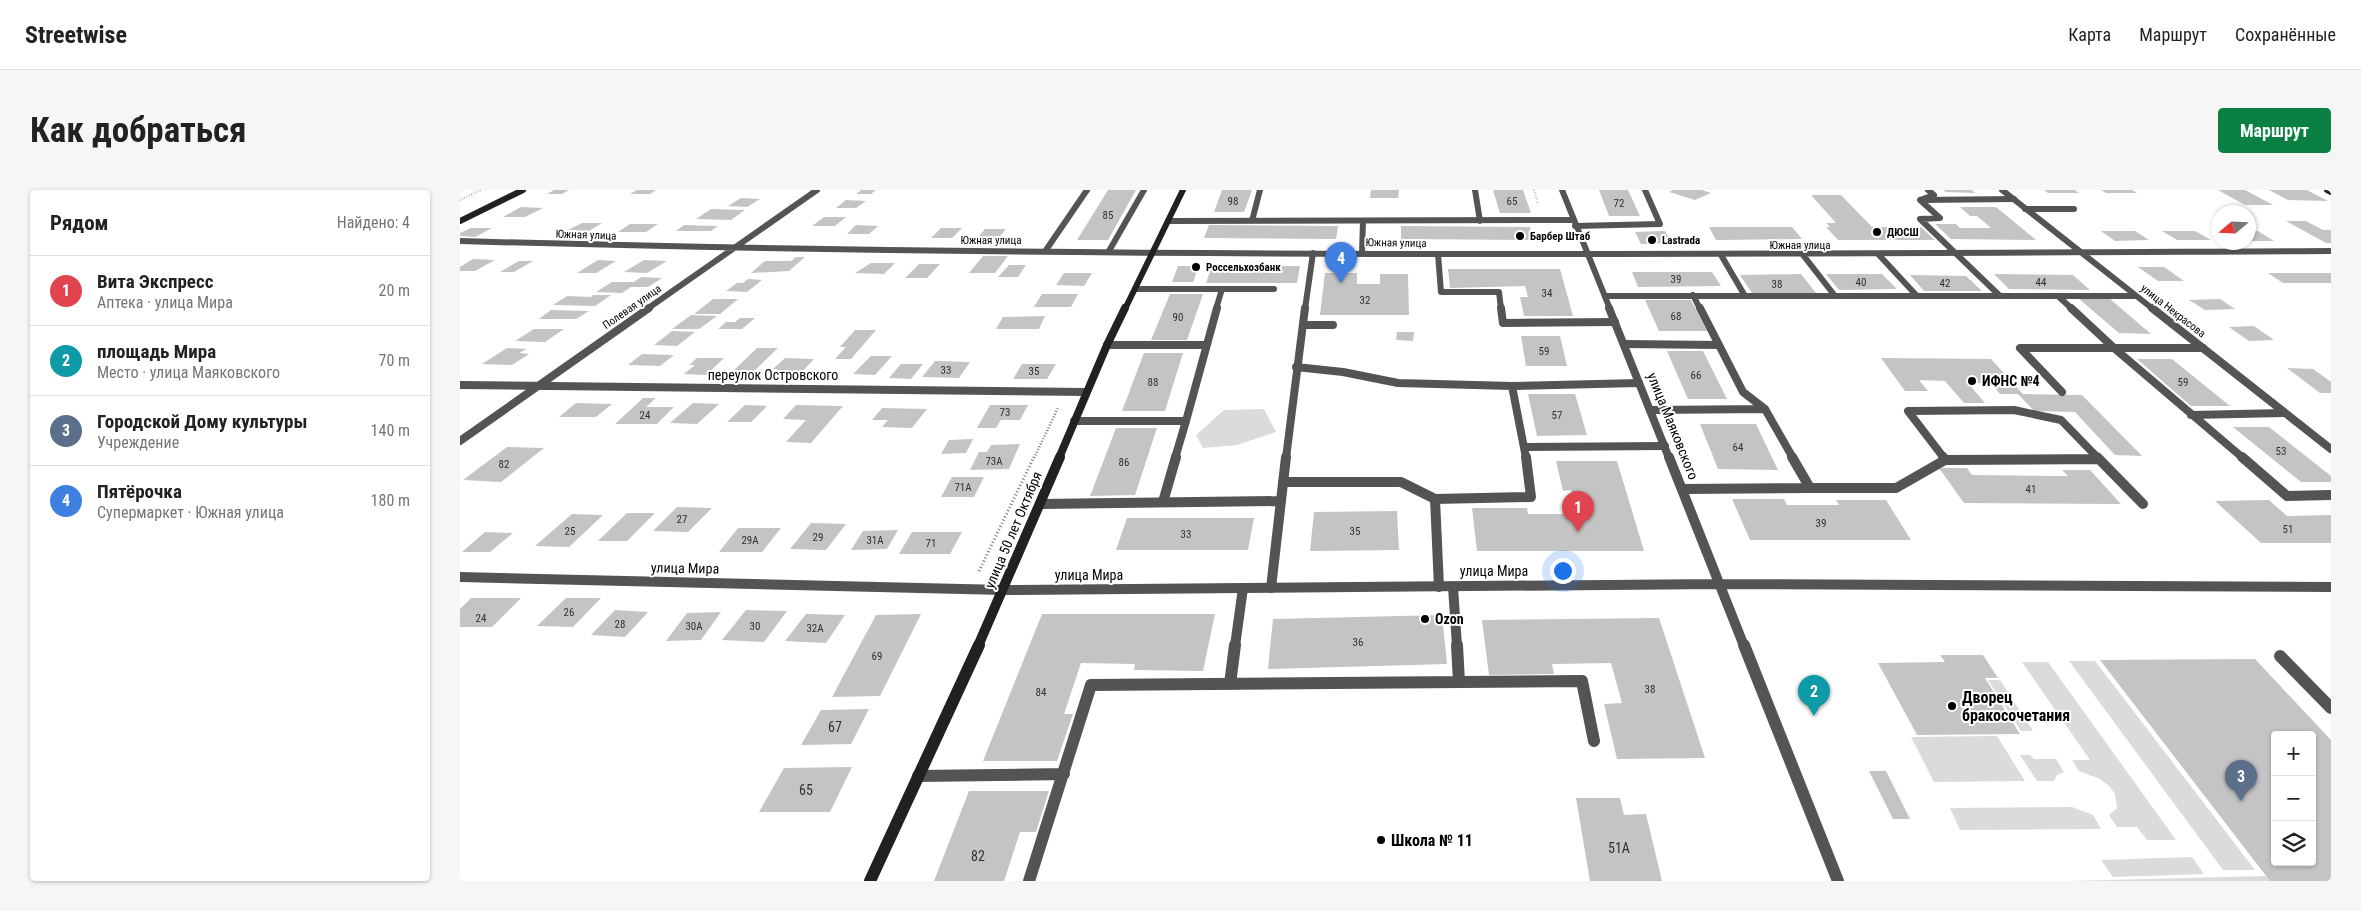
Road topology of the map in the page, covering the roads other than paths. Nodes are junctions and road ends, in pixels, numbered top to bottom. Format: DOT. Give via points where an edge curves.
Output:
graph roads {
  1 [pos="523,190"];
  2 [pos="817,190"];
  3 [pos="1087,190"];
  4 [pos="1144,190"];
  5 [pos="1183,190"];
  6 [pos="1260,190"];
  7 [pos="1474,190"];
  8 [pos="1562,190"];
  9 [pos="1645,190"];
  10 [pos="1928,190"];
  11 [pos="2002,190"];
  12 [pos="2326,190"];
  13 [pos="2331,192"];
  14 [pos="2014,199"];
  15 [pos="1920,200"];
  16 [pos="2025,209"];
  17 [pos="2074,209"];
  18 [pos="1480,220"];
  19 [pos="460,221"];
  20 [pos="1168,221"];
  21 [pos="1252,221"];
  22 [pos="1364,221"];
  23 [pos="1574,223"];
  24 [pos="460,241"];
  25 [pos="734,249"];
  26 [pos="1046,250"];
  27 [pos="1109,251"];
  28 [pos="1152,252"];
  29 [pos="2331,252"];
  30 [pos="1314,253"];
  31 [pos="1362,253"];
  32 [pos="1438,254"];
  33 [pos="1957,254"];
  34 [pos="2081,254"];
  35 [pos="1588,255"];
  36 [pos="1720,255"];
  37 [pos="1803,255"];
  38 [pos="1880,255"];
  39 [pos="1135,289"];
  40 [pos="1222,289"];
  41 [pos="1274,289"];
  42 [pos="1693,295"];
  43 [pos="1605,296"];
  44 [pos="1745,296"];
  45 [pos="1834,296"];
  46 [pos="1917,296"];
  47 [pos="2000,296"];
  48 [pos="2058,296"];
  49 [pos="2136,296"];
  50 [pos="1615,322"];
  51 [pos="1304,324"];
  52 [pos="1333,325"];
  53 [pos="1624,344"];
  54 [pos="1206,345"];
  55 [pos="1719,345"];
  56 [pos="1107,346"];
  57 [pos="2114,348"];
  58 [pos="2202,348"];
  59 [pos="1296,367"];
  60 [pos="1639,383"];
  61 [pos="460,385"];
  62 [pos="1512,386"];
  63 [pos="539,387"];
  64 [pos="1086,392"];
  65 [pos="2062,392"];
  66 [pos="1765,408"];
  67 [pos="1650,410"];
  68 [pos="2284,413"];
  69 [pos="2191,415"];
  70 [pos="1186,421"];
  71 [pos="1074,422"];
  72 [pos="460,441"];
  73 [pos="1665,446"];
  74 [pos="1525,447"];
  75 [pos="2331,449"];
  76 [pos="2099,459"];
  77 [pos="1945,460"];
  78 [pos="1283,482"];
  79 [pos="1810,488"];
  80 [pos="1683,489"];
  81 [pos="2331,495"];
  82 [pos="1435,498"];
  83 [pos="1281,501"];
  84 [pos="1163,502"];
  85 [pos="1041,504"];
  86 [pos="2143,504"];
  87 [pos="460,577"];
  88 [pos="1719,584"];
  89 [pos="1439,587"];
  90 [pos="1453,587"];
  91 [pos="2331,587"];
  92 [pos="1244,588"];
  93 [pos="1271,588"];
  94 [pos="1004,590"];
  95 [pos="2280,656"];
  96 [pos="1459,682"];
  97 [pos="1230,684"];
  98 [pos="2331,708"];
  99 [pos="1594,740"];
  100 [pos="1064,774"];
  101 [pos="918,776"];
  102 [pos="870,881"];
  103 [pos="1030,881"];
  104 [pos="1838,881"];
  1 -- 19 [label="main road"];
  2 -- 25 [label="street, Полевая улица"];
  3 -- 26 [label="street"];
  4 -- 27 [label="street"];
  5 -- 20 [label="main road, улица 50 лет Октября"];
  6 -- 21 [label="street"];
  7 -- 18 [label="street"];
  8 -- 23 [label="street, улица Маяковского"];
  9 -- 23 [label="street" via="1660,224"];
  10 -- 15 [label="street" via="1934,195"];
  11 -- 14 [label="street, улица Некрасова"];
  12 -- 13 [label="main road"];
  14 -- 15 [label="street"];
  14 -- 16 [label="street, улица Некрасова"];
  15 -- 33 [label="street" via="1940,218 1920,219"];
  16 -- 17 [label="street"];
  16 -- 34 [label="street, улица Некрасова"];
  18 -- 22 [label="street"];
  18 -- 23 [label="street"];
  20 -- 21 [label="street"];
  20 -- 28 [label="main road, улица 50 лет Октября"];
  21 -- 22 [label="street"];
  22 -- 31 [label="street"];
  23 -- 35 [label="street, улица Маяковского"];
  24 -- 25 [label="street, Южная улица"];
  25 -- 26 [label="street, Южная улица"];
  25 -- 63 [label="street, Полевая улица"];
  26 -- 27 [label="street, Южная улица"];
  27 -- 28 [label="street, Южная улица"];
  28 -- 30 [label="street, Южная улица"];
  28 -- 39 [label="main road, улица 50 лет Октября"];
  29 -- 34 [label="street, Южная улица"];
  30 -- 31 [label="street, Южная улица"];
  30 -- 51 [label="street"];
  31 -- 32 [label="street, Южная улица"];
  32 -- 35 [label="street, Южная улица"];
  32 -- 50 [label="street" via="1441,292 1499,292 1502,323"];
  33 -- 34 [label="street, Южная улица"];
  33 -- 38 [label="street, Южная улица"];
  33 -- 47 [label="street"];
  34 -- 49 [label="street, улица Некрасова"];
  35 -- 36 [label="street, Южная улица"];
  35 -- 43 [label="street, улица Маяковского"];
  36 -- 37 [label="street, Южная улица"];
  36 -- 44 [label="street"];
  37 -- 38 [label="street, Южная улица"];
  37 -- 45 [label="street"];
  38 -- 46 [label="street"];
  39 -- 40 [label="street"];
  39 -- 56 [label="main road, улица 50 лет Октября"];
  40 -- 41 [label="street"];
  40 -- 54 [label="street"];
  42 -- 43 [label="street"];
  42 -- 44 [label="street"];
  42 -- 55 [label="street"];
  43 -- 50 [label="street, улица Маяковского"];
  44 -- 45 [label="street"];
  45 -- 46 [label="street"];
  46 -- 47 [label="street"];
  47 -- 48 [label="street"];
  48 -- 49 [label="street"];
  48 -- 57 [label="street"];
  49 -- 58 [label="street, улица Некрасова"];
  50 -- 53 [label="street, улица Маяковского"];
  51 -- 52 [label="street"];
  51 -- 59 [label="street"];
  53 -- 55 [label="street"];
  53 -- 60 [label="street, улица Маяковского"];
  54 -- 56 [label="street"];
  54 -- 70 [label="street"];
  55 -- 66 [label="street" via="1743,392"];
  56 -- 64 [label="main road, улица 50 лет Октября"];
  57 -- 58 [label="street"];
  57 -- 65 [label="street" via="2020,348"];
  57 -- 69 [label="street"];
  58 -- 68 [label="street, улица Некрасова"];
  59 -- 62 [label="street" via="1343,372 1398,384"];
  59 -- 78 [label="street"];
  60 -- 62 [label="street"];
  60 -- 67 [label="street, улица Маяковского"];
  61 -- 63 [label="street, переулок Островского"];
  62 -- 74 [label="street"];
  63 -- 64 [label="street, переулок Островского"];
  63 -- 72 [label="street, Полевая улица"];
  64 -- 71 [label="main road, улица 50 лет Октября"];
  66 -- 67 [label="street"];
  66 -- 79 [label="street"];
  67 -- 73 [label="street, улица Маяковского"];
  68 -- 69 [label="street"];
  68 -- 75 [label="street, улица Некрасова"];
  69 -- 81 [label="street" via="2287,496"];
  70 -- 71 [label="street"];
  70 -- 84 [label="street"];
  71 -- 85 [label="main road, улица 50 лет Октября"];
  73 -- 74 [label="street"];
  73 -- 80 [label="street, улица Маяковского"];
  74 -- 82 [label="street" via="1531,497"];
  76 -- 77 [label="street"];
  76 -- 77 [label="street" via="2061,420 2014,410 1908,411"];
  76 -- 86 [label="street"];
  77 -- 79 [label="street" via="1896,488"];
  78 -- 82 [label="street" via="1401,482"];
  78 -- 83 [label="street"];
  79 -- 80 [label="street"];
  80 -- 88 [label="street, улица Маяковского"];
  82 -- 89 [label="street"];
  83 -- 84 [label="street"];
  83 -- 93 [label="street"];
  84 -- 85 [label="street"];
  85 -- 94 [label="main road, улица 50 лет Октября"];
  87 -- 94 [label="street, улица Мира"];
  88 -- 90 [label="street, улица Мира"];
  88 -- 91 [label="street, улица Мира"];
  88 -- 104 [label="street, улица Маяковского"];
  89 -- 90 [label="street, улица Мира"];
  89 -- 93 [label="street, улица Мира"];
  90 -- 96 [label="street"];
  92 -- 93 [label="street, улица Мира"];
  92 -- 94 [label="street, улица Мира"];
  92 -- 97 [label="street"];
  94 -- 101 [label="main road, улица 50 лет Октября"];
  95 -- 98 [label="street"];
  96 -- 97 [label="street"];
  96 -- 99 [label="street" via="1582,681"];
  97 -- 100 [label="street" via="1091,685"];
  100 -- 101 [label="street"];
  100 -- 103 [label="street"];
  101 -- 102 [label="main road, улица 50 лет Октября"];
}
